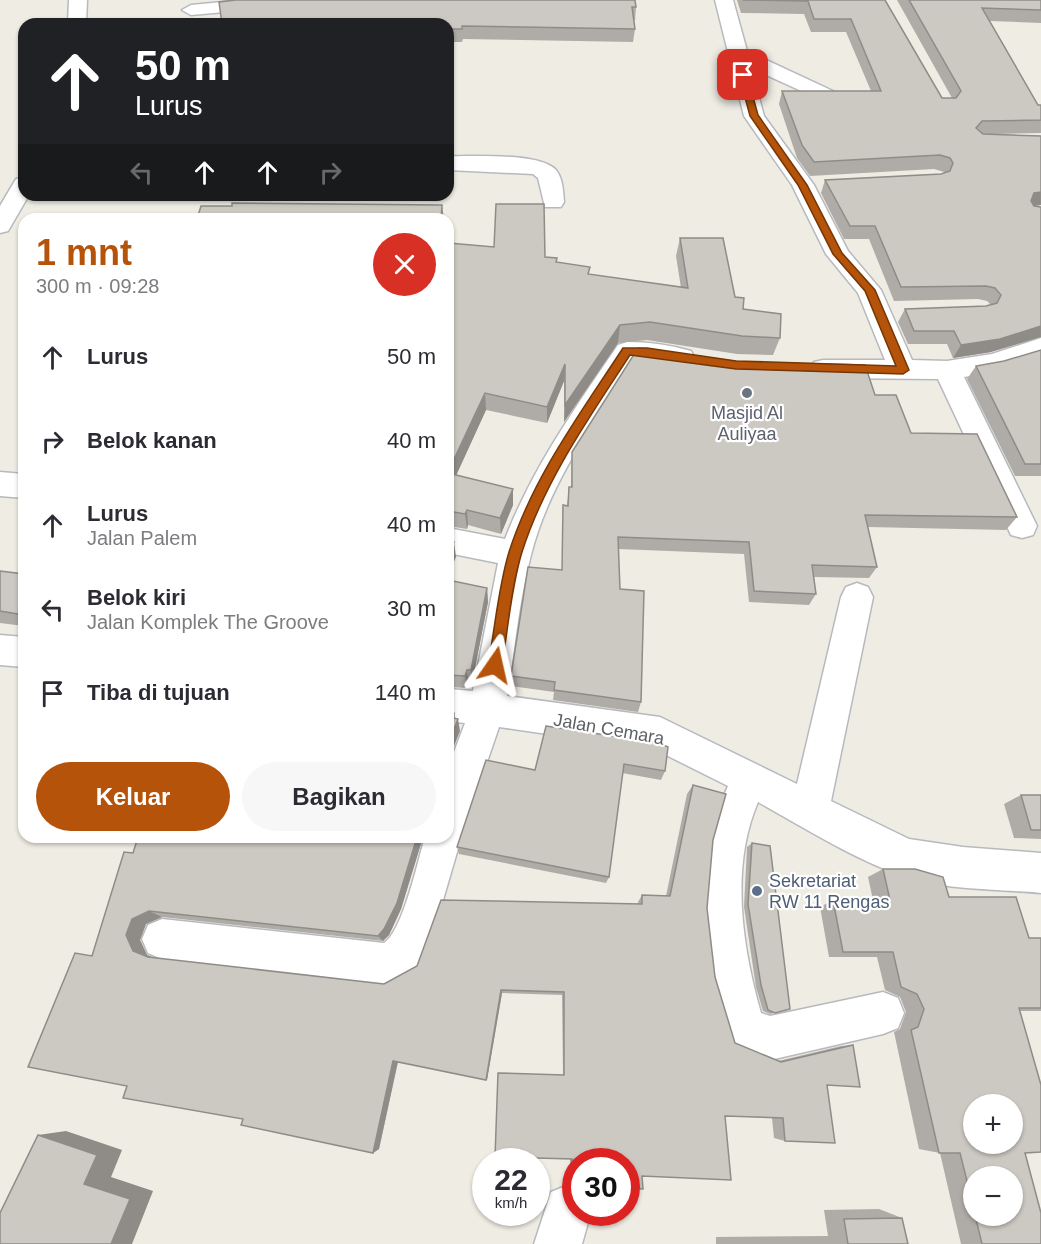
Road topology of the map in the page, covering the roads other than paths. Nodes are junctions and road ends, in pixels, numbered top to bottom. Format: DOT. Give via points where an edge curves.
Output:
graph roads {
  1 [pos="78,0"];
  2 [pos="304,0"];
  3 [pos="724,0"];
  4 [pos="192,11"];
  5 [pos="77,18"];
  6 [pos="737,54"];
  7 [pos="828,96"];
  8 [pos="454,164"];
  9 [pos="826,184"];
  10 [pos="803,185"];
  11 [pos="18,194"];
  12 [pos="553,202"];
  13 [pos="0,226"];
  14 [pos="909,311"];
  15 [pos="881,312"];
  16 [pos="1041,347"];
  17 [pos="704,362"];
  18 [pos="796,368"];
  19 [pos="903,370"];
  20 [pos="947,370"];
  21 [pos="0,484"];
  22 [pos="18,486"];
  23 [pos="1022,526"];
  24 [pos="454,541"];
  25 [pos="515,554"];
  26 [pos="857,597"];
  27 [pos="0,650"];
  28 [pos="18,652"];
  29 [pos="454,706"];
  30 [pos="487,709"];
  31 [pos="750,778"];
  32 [pos="454,805"];
  33 [pos="810,810"];
  34 [pos="442,843"];
  35 [pos="1041,873"];
  36 [pos="162,939"];
  37 [pos="883,1013"];
  1 -- 5 [label="street"];
  2 -- 4 [label="street"];
  3 -- 6 [label="street"];
  6 -- 7 [label="street"];
  6 -- 10 [label="street" via="754,116"];
  8 -- 12 [label="street" via="530,166 544,171 549,176"];
  9 -- 10 [label="street"];
  10 -- 15 [label="street" via="838,254 869,290"];
  11 -- 13 [label="street"];
  14 -- 15 [label="street"];
  15 -- 19 [label="street"];
  16 -- 20 [label="street" via="995,363"];
  17 -- 25 [label="street" via="627,351 559,454"];
  18 -- 19 [label="street"];
  19 -- 20 [label="street"];
  20 -- 23 [label="street"];
  21 -- 22 [label="street"];
  24 -- 25 [label="street"];
  25 -- 30 [label="street"];
  26 -- 33 [label="street"];
  27 -- 28 [label="street"];
  29 -- 30 [label="street, Jalan Cemara"];
  30 -- 31 [label="street, Jalan Cemara" via="660,734"];
  30 -- 32 [label="street"];
  31 -- 33 [label="street, Jalan Cemara"];
  31 -- 37 [label="street" via="729,833 724,888 725,943 744,1028 770,1038"];
  33 -- 35 [label="street, Jalan Cemara" via="907,858 942,865"];
  34 -- 36 [label="street" via="417,927 404,954 388,964"];
}
